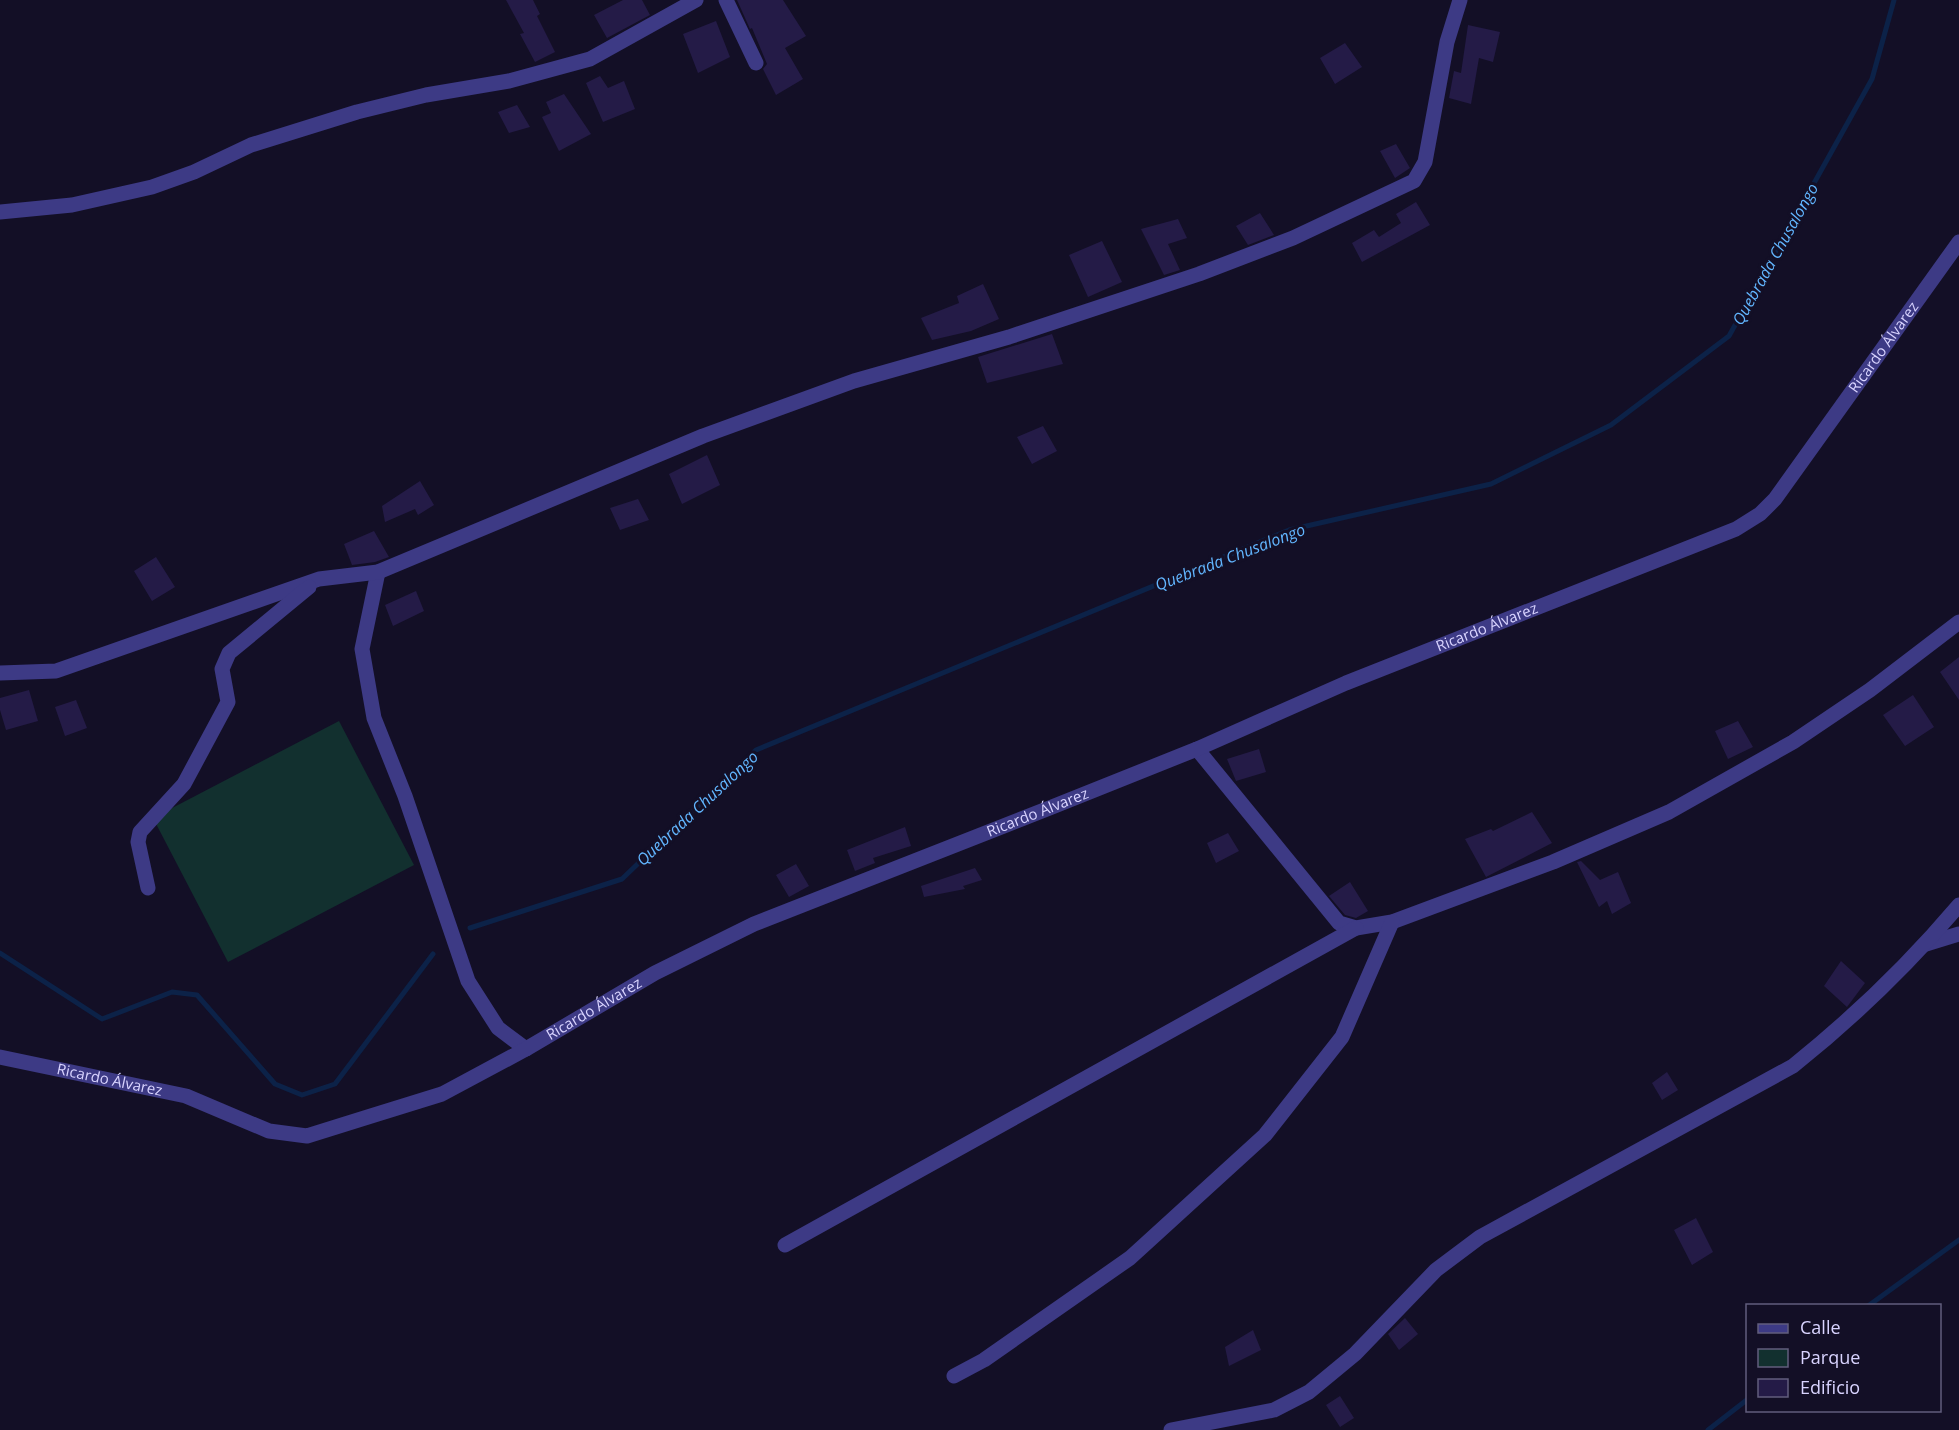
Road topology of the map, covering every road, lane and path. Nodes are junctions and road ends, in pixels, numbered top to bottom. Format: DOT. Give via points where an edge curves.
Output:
graph roads {
  1 [pos="696,0"];
  2 [pos="726,0"];
  3 [pos="1460,0"];
  4 [pos="756,63"];
  5 [pos="0,212"];
  6 [pos="1959,242"];
  7 [pos="378,572"];
  8 [pos="319,579"];
  9 [pos="1959,622"];
  10 [pos="0,674"];
  11 [pos="1197,749"];
  12 [pos="148,888"];
  13 [pos="1959,905"];
  14 [pos="1392,922"];
  15 [pos="1356,928"];
  16 [pos="1959,934"];
  17 [pos="1926,944"];
  18 [pos="526,1049"];
  19 [pos="0,1057"];
  20 [pos="785,1245"];
  21 [pos="954,1376"];
  22 [pos="1170,1430"];
  1 -- 5 [label="street" via="590,59 509,81 357,112 251,145 152,188 72,205"];
  2 -- 4 [label="street"];
  3 -- 7 [label="street" via="1447,42 1425,162 1414,181 1293,238 1199,274 1009,337 854,381 703,436"];
  6 -- 11 [label="street, Ricardo Álvarez" via="1775,499 1760,514 1736,529 1346,683"];
  7 -- 8 [label="street"];
  7 -- 18 [label="street" via="362,649 374,718 468,981 498,1028"];
  8 -- 10 [label="street" via="56,671"];
  8 -- 12 [label="street" via="230,653 222,669 228,702 184,784 140,831 138,842"];
  9 -- 14 [label="street" via="1793,742 1669,812 1552,862"];
  11 -- 15 [label="street" via="1339,922"];
  11 -- 18 [label="street, Ricardo Álvarez" via="754,924 655,974"];
  13 -- 17 [label="street"];
  14 -- 15 [label="street"];
  14 -- 21 [label="street" via="1342,1037 1265,1135 1130,1258 984,1360"];
  15 -- 20 [label="street"];
  16 -- 17 [label="street"];
  17 -- 22 [label="street" via="1837,1031 1793,1066 1471,1244 1436,1270 1355,1354 1309,1392 1274,1410"];
  18 -- 19 [label="street, Ricardo Álvarez" via="442,1094 307,1136 269,1131 186,1096"];
}
